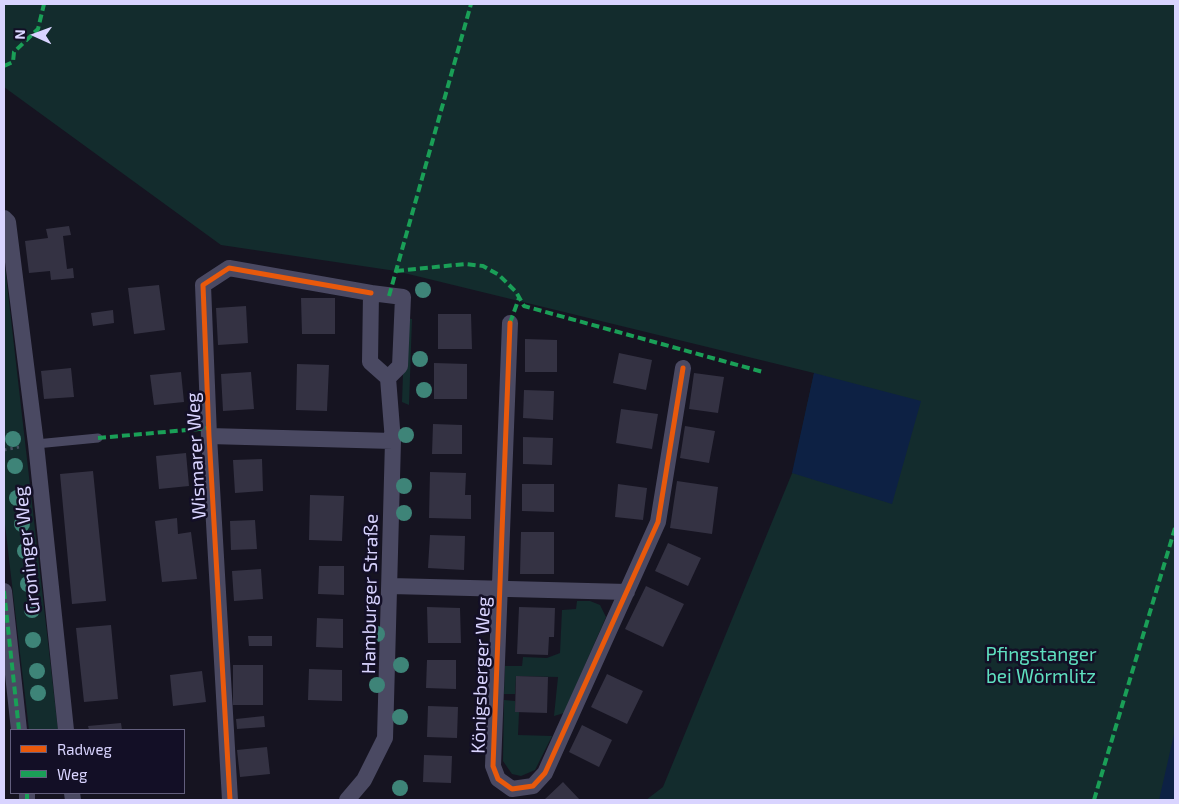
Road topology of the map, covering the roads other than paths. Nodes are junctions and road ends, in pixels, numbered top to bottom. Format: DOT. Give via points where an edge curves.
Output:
graph roads {
  1 [pos="4,218"];
  2 [pos="371,293"];
  3 [pos="510,323"];
  4 [pos="683,368"];
  5 [pos="388,378"];
  6 [pos="209,436"];
  7 [pos="98,438"];
  8 [pos="392,441"];
  9 [pos="36,444"];
  10 [pos="391,586"];
  11 [pos="498,589"];
  12 [pos="4,591"];
  13 [pos="627,592"];
  14 [pos="20,729"];
  15 [pos="66,729"];
  16 [pos="230,800"];
  17 [pos="347,800"];
  1 -- 9 [label="street, Groninger Weg" via="8,222"];
  2 -- 5 [label="street" via="370,362"];
  2 -- 5 [label="street" via="403,297 400,366"];
  2 -- 6 [label="street, Wismarer Weg" via="229,268 203,285"];
  3 -- 11 [label="street, Königsberger Weg"];
  4 -- 13 [label="street, Königsberger Weg" via="658,522"];
  5 -- 8 [label="street, Hamburger Straße"];
  6 -- 8 [label="street"];
  6 -- 16 [label="street, Wismarer Weg"];
  7 -- 9 [label="lane"];
  8 -- 10 [label="street, Hamburger Straße"];
  9 -- 15 [label="street, Groninger Weg"];
  10 -- 11 [label="street, Königsberger Weg"];
  10 -- 17 [label="street, Hamburger Straße" via="385,738 364,780"];
  11 -- 13 [label="street, Königsberger Weg"];
  11 -- 13 [label="street, Königsberger Weg" via="493,766 498,779 512,790 533,786 545,773"];
  12 -- 14 [label="street, Groninger Weg"];
}
